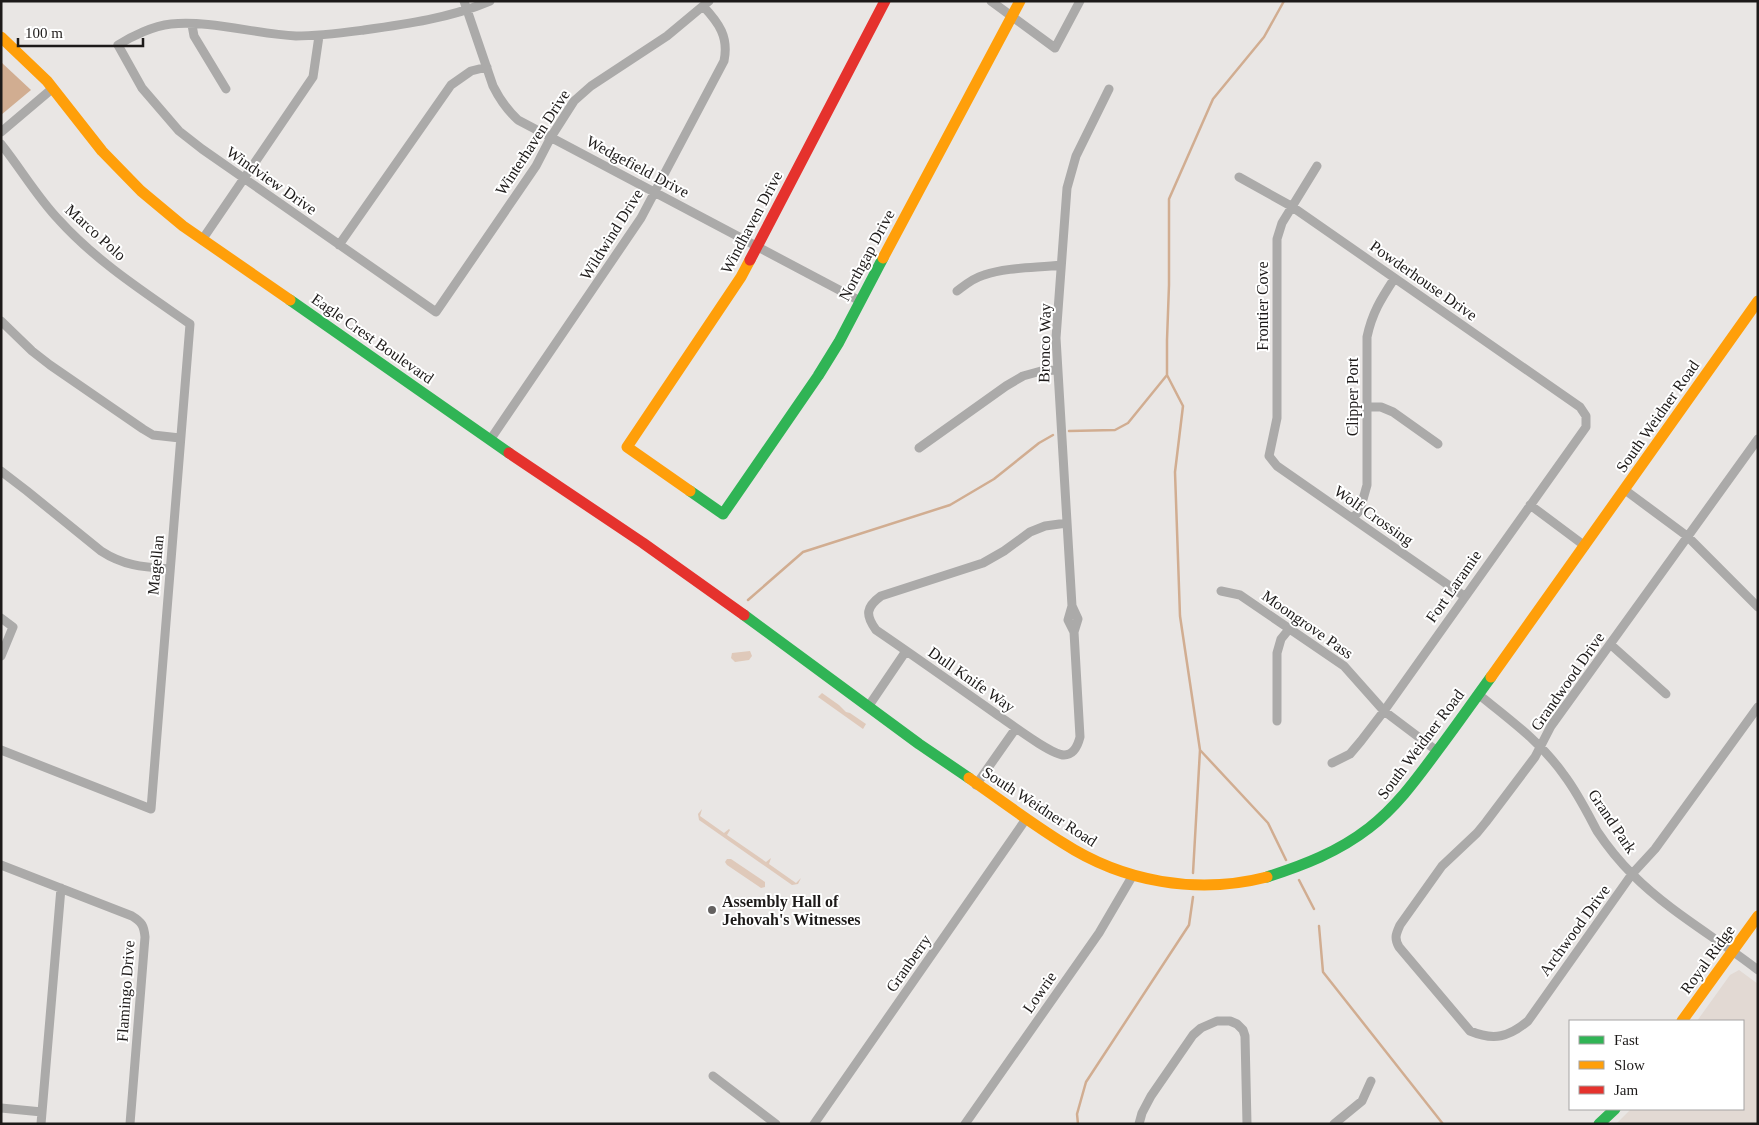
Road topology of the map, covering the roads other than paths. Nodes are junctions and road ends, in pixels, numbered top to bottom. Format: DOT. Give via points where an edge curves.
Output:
graph roads {
  1 [pos="490,1"];
  2 [pos="885,1"];
  3 [pos="991,1"];
  4 [pos="1020,1"];
  5 [pos="1080,1"];
  6 [pos="706,4"];
  7 [pos="466,6"];
  8 [pos="1012,17"];
  9 [pos="192,25"];
  10 [pos="319,36"];
  11 [pos="1,37"];
  12 [pos="486,67"];
  13 [pos="53,88"];
  14 [pos="226,89"];
  15 [pos="1109,89"];
  16 [pos="1,132"];
  17 [pos="551,137"];
  18 [pos="1,144"];
  19 [pos="1317,166"];
  20 [pos="1239,177"];
  21 [pos="244,179"];
  22 [pos="656,192"];
  23 [pos="1292,206"];
  24 [pos="202,240"];
  25 [pos="339,245"];
  26 [pos="758,245"];
  27 [pos="1062,265"];
  28 [pos="1394,279"];
  29 [pos="957,291"];
  30 [pos="860,301"];
  31 [pos="1758,301"];
  32 [pos="436,312"];
  33 [pos="1,321"];
  34 [pos="190,324"];
  35 [pos="1057,370"];
  36 [pos="1368,407"];
  37 [pos="1586,416"];
  38 [pos="180,438"];
  39 [pos="1758,439"];
  40 [pos="490,440"];
  41 [pos="1438,444"];
  42 [pos="919,448"];
  43 [pos="1269,456"];
  44 [pos="1,471"];
  45 [pos="1625,490"];
  46 [pos="1530,505"];
  47 [pos="723,514"];
  48 [pos="1353,518"];
  49 [pos="1066,523"];
  50 [pos="1687,536"];
  51 [pos="1585,546"];
  52 [pos="170,569"];
  53 [pos="1222,590"];
  54 [pos="1464,596"];
  55 [pos="1758,607"];
  56 [pos="1,618"];
  57 [pos="761,627"];
  58 [pos="1290,628"];
  59 [pos="1610,644"];
  60 [pos="906,651"];
  61 [pos="1,656"];
  62 [pos="1478,694"];
  63 [pos="1666,694"];
  64 [pos="868,707"];
  65 [pos="1758,707"];
  66 [pos="1384,711"];
  67 [pos="1277,721"];
  68 [pos="1016,728"];
  69 [pos="1540,746"];
  70 [pos="1,750"];
  71 [pos="1437,751"];
  72 [pos="1071,753"];
  73 [pos="1332,763"];
  74 [pos="976,785"];
  75 [pos="1026,819"];
  76 [pos="1,864"];
  77 [pos="1632,874"];
  78 [pos="1133,875"];
  79 [pos="61,888"];
  80 [pos="1758,916"];
  81 [pos="1395,935"];
  82 [pos="1733,952"];
  83 [pos="1758,970"];
  84 [pos="1683,1020"];
  85 [pos="713,1076"];
  86 [pos="1371,1081"];
  87 [pos="1,1108"];
  88 [pos="1614,1110"];
  89 [pos="42,1112"];
  90 [pos="42,1124"];
  91 [pos="130,1124"];
  92 [pos="776,1124"];
  93 [pos="814,1124"];
  94 [pos="965,1124"];
  95 [pos="1140,1124"];
  96 [pos="1247,1124"];
  97 [pos="1334,1124"];
  98 [pos="1599,1124"];
  1 -- 7 [label="street"];
  2 -- 26 [label="main road, Windhaven Drive"];
  3 -- 8 [label="street"];
  4 -- 8 [label="main road, Northgap Drive"];
  5 -- 8 [label="street" via="1055,48"];
  6 -- 17 [label="street, Winterhaven Drive" via="667,36 582,93"];
  6 -- 22 [label="street, Wildwind Drive" via="723,34 724,61"];
  7 -- 10 [label="street" via="413,24"];
  7 -- 12 [label="street, Wedgefield Drive"];
  8 -- 30 [label="main road, Northgap Drive"];
  9 -- 10 [label="street"];
  9 -- 14 [label="street" via="194,36"];
  9 -- 21 [label="street, Windview Drive" via="170,24 134,35 118,44 142,88 179,131"];
  10 -- 21 [label="street" via="313,77"];
  11 -- 13 [label="main road, Eagle Crest Boulevard"];
  12 -- 17 [label="street, Wedgefield Drive" via="499,99 508,110 524,123"];
  12 -- 25 [label="street" via="471,71 451,85"];
  13 -- 16 [label="street"];
  13 -- 24 [label="main road, Eagle Crest Boulevard" via="125,177"];
  15 -- 27 [label="street, Bronco Way" via="1083,138 1070,172"];
  17 -- 22 [label="street, Wedgefield Drive"];
  17 -- 32 [label="street, Winterhaven Drive" via="531,173"];
  18 -- 34 [label="street, Marco Polo" via="44,204 78,240"];
  19 -- 23 [label="street, Frontier Cove"];
  20 -- 23 [label="street, Powderhouse Drive"];
  21 -- 24 [label="street"];
  21 -- 25 [label="street, Windview Drive"];
  22 -- 26 [label="street, Wedgefield Drive"];
  22 -- 40 [label="street, Wildwind Drive" via="616,257"];
  23 -- 28 [label="street, Powderhouse Drive"];
  23 -- 43 [label="street, Frontier Cove" via="1277,239 1277,418"];
  24 -- 40 [label="main road, Eagle Crest Boulevard"];
  25 -- 32 [label="street, Windview Drive"];
  26 -- 30 [label="street, Wedgefield Drive"];
  26 -- 47 [label="main road, Windhaven Drive" via="723,306 627,447"];
  27 -- 29 [label="street" via="983,275"];
  27 -- 35 [label="street, Bronco Way" via="1056,338"];
  28 -- 36 [label="street, Clipper Port" via="1371,320"];
  28 -- 37 [label="street, Powderhouse Drive" via="1580,407"];
  30 -- 47 [label="main road, Northgap Drive" via="818,376"];
  31 -- 45 [label="main road, South Weidner Road"];
  33 -- 38 [label="street" via="50,365 153,436"];
  34 -- 38 [label="street, Magellan"];
  35 -- 42 [label="street" via="1024,376 1006,386"];
  35 -- 49 [label="street, Bronco Way"];
  36 -- 41 [label="street" via="1393,412"];
  36 -- 48 [label="street, Clipper Port" via="1367,485 1360,510"];
  37 -- 46 [label="street, Fort Laramie" via="1586,427"];
  38 -- 52 [label="street, Magellan"];
  39 -- 50 [label="street, Grandwood Drive"];
  40 -- 57 [label="main road, Eagle Crest Boulevard"];
  43 -- 48 [label="street, Wolf Crossing" via="1277,466"];
  44 -- 52 [label="street" via="114,560 129,565"];
  45 -- 50 [label="street"];
  45 -- 51 [label="main road, South Weidner Road"];
  46 -- 51 [label="street"];
  46 -- 54 [label="street, Fort Laramie"];
  48 -- 54 [label="street, Wolf Crossing"];
  49 -- 60 [label="street, Dull Knife Way" via="1030,532 984,563 881,596 873,602 868,612 870,622"];
  49 -- 72 [label="street, Bronco Way" via="1072,606 1078,619 1074,632 1080,737"];
  50 -- 55 [label="street"];
  50 -- 59 [label="street, Grandwood Drive"];
  51 -- 62 [label="main road, South Weidner Road"];
  52 -- 70 [label="street, Magellan" via="151,809"];
  53 -- 58 [label="street, Moongrove Pass" via="1240,595"];
  54 -- 66 [label="street, Fort Laramie"];
  56 -- 61 [label="street" via="13,627"];
  57 -- 64 [label="main road, South Weidner Road"];
  58 -- 66 [label="street, Moongrove Pass" via="1344,666"];
  58 -- 67 [label="street" via="1281,639 1277,653"];
  59 -- 63 [label="street"];
  59 -- 69 [label="street, Grandwood Drive"];
  60 -- 64 [label="street"];
  60 -- 68 [label="street, Dull Knife Way"];
  62 -- 69 [label="street, Grand Park"];
  62 -- 71 [label="main road, South Weidner Road"];
  64 -- 74 [label="main road, South Weidner Road"];
  65 -- 77 [label="street, Archwood Drive" via="1655,850"];
  66 -- 71 [label="street, Moongrove Pass"];
  66 -- 73 [label="street, Fort Laramie" via="1350,754"];
  68 -- 72 [label="street, Dull Knife Way" via="1054,753"];
  68 -- 74 [label="street"];
  69 -- 77 [label="street, Grand Park" via="1565,776 1598,832"];
  69 -- 81 [label="street, Grandwood Drive" via="1486,822 1442,866"];
  71 -- 78 [label="main road, South Weidner Road" via="1389,811 1339,848 1307,864 1265,878 1204,885 1175,884"];
  74 -- 75 [label="main road, South Weidner Road"];
  75 -- 78 [label="main road, South Weidner Road" via="1064,844"];
  75 -- 93 [label="street, Granberry"];
  76 -- 79 [label="street, Flamingo Drive"];
  77 -- 81 [label="street, Archwood Drive" via="1528,1021 1502,1036 1485,1036 1470,1031 1399,947"];
  77 -- 82 [label="street, Grand Park"];
  78 -- 94 [label="street, Lowrie" via="1099,933"];
  79 -- 89 [label="street"];
  79 -- 91 [label="street, Flamingo Drive" via="132,916 144,926 146,937"];
  80 -- 82 [label="main road, Royal Ridge"];
  82 -- 83 [label="street, Grand Park"];
  82 -- 84 [label="main road, Royal Ridge"];
  85 -- 92 [label="street"];
  86 -- 97 [label="street" via="1362,1101"];
  87 -- 89 [label="street"];
  88 -- 98 [label="main road"];
  89 -- 90 [label="street"];
  95 -- 96 [label="street" via="1151,1096 1193,1035 1217,1021 1237,1024 1245,1036"];
}
